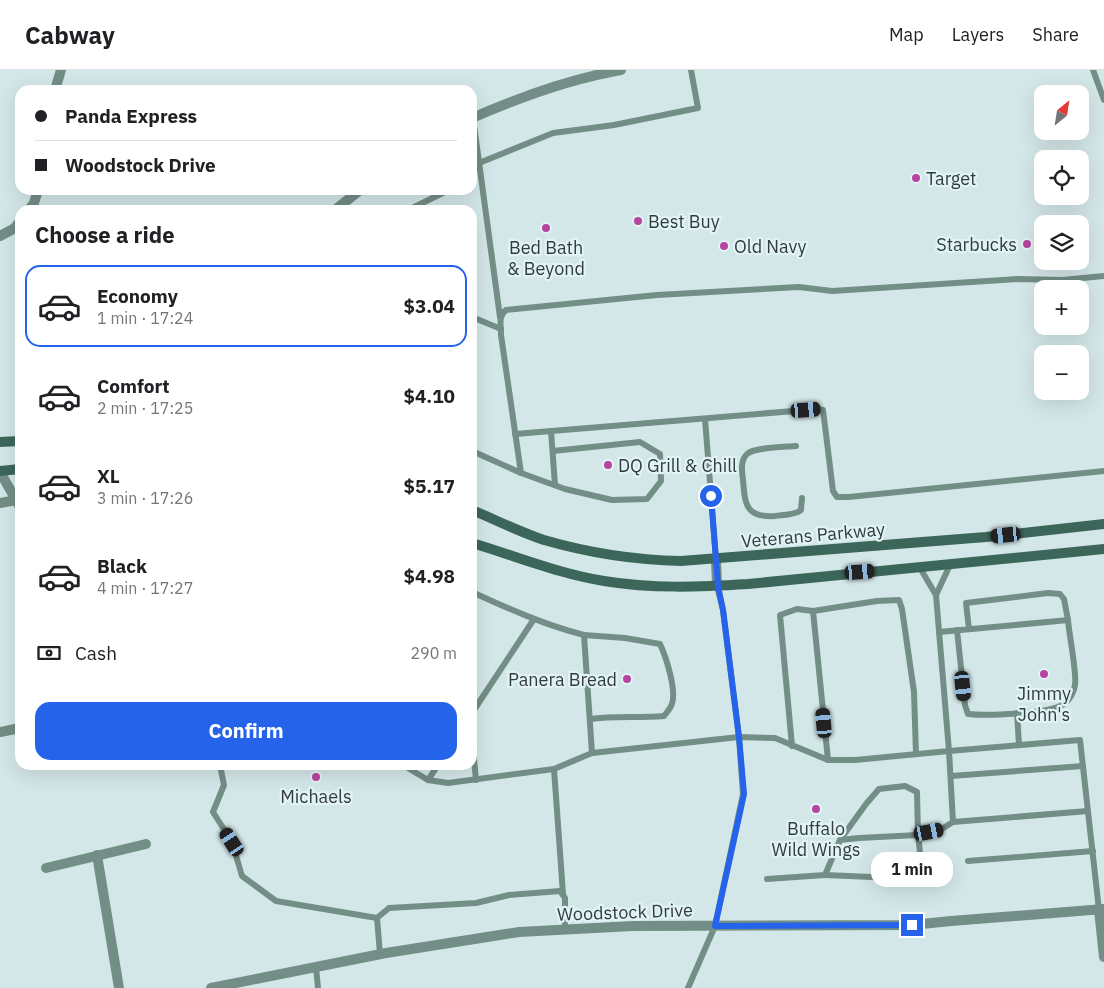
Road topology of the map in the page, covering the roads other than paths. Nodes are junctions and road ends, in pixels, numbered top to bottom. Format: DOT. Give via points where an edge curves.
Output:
graph roads {
  1 [pos="60,70"];
  2 [pos="621,70"];
  3 [pos="691,70"];
  4 [pos="1093,70"];
  5 [pos="56,85"];
  6 [pos="1104,100"];
  7 [pos="477,116"];
  8 [pos="477,148"];
  9 [pos="479,163"];
  10 [pos="354,195"];
  11 [pos="438,195"];
  12 [pos="341,205"];
  13 [pos="418,205"];
  14 [pos="15,228"];
  15 [pos="0,236"];
  16 [pos="1104,276"];
  17 [pos="500,317"];
  18 [pos="477,319"];
  19 [pos="501,329"];
  20 [pos="705,419"];
  21 [pos="551,431"];
  22 [pos="516,434"];
  23 [pos="15,441"];
  24 [pos="0,442"];
  25 [pos="796,446"];
  26 [pos="553,450"];
  27 [pos="477,453"];
  28 [pos="15,470"];
  29 [pos="1104,471"];
  30 [pos="0,472"];
  31 [pos="521,473"];
  32 [pos="555,486"];
  33 [pos="15,498"];
  34 [pos="802,498"];
  35 [pos="0,503"];
  36 [pos="15,503"];
  37 [pos="477,512"];
  38 [pos="1104,524"];
  39 [pos="477,545"];
  40 [pos="1104,549"];
  41 [pos="716,559"];
  42 [pos="950,565"];
  43 [pos="920,568"];
  44 [pos="718,586"];
  45 [pos="477,594"];
  46 [pos="936,595"];
  47 [pos="813,612"];
  48 [pos="534,619"];
  49 [pos="1068,620"];
  50 [pos="969,629"];
  51 [pos="957,630"];
  52 [pos="939,632"];
  53 [pos="584,635"];
  54 [pos="477,705"];
  55 [pos="1017,713"];
  56 [pos="590,719"];
  57 [pos="15,729"];
  58 [pos="0,732"];
  59 [pos="739,737"];
  60 [pos="1019,745"];
  61 [pos="792,746"];
  62 [pos="949,751"];
  63 [pos="592,753"];
  64 [pos="916,754"];
  65 [pos="828,760"];
  66 [pos="1083,766"];
  67 [pos="554,769"];
  68 [pos="221,770"];
  69 [pos="412,770"];
  70 [pos="435,770"];
  71 [pos="475,770"];
  72 [pos="951,776"];
  73 [pos="428,780"];
  74 [pos="476,780"];
  75 [pos="1088,811"];
  76 [pos="953,822"];
  77 [pos="918,835"];
  78 [pos="840,840"];
  79 [pos="146,844"];
  80 [pos="1092,851"];
  81 [pos="97,856"];
  82 [pos="968,861"];
  83 [pos="46,868"];
  84 [pos="825,875"];
  85 [pos="767,879"];
  86 [pos="562,894"];
  87 [pos="1102,909"];
  88 [pos="377,918"];
  89 [pos="715,926"];
  90 [pos="565,930"];
  91 [pos="380,954"];
  92 [pos="1104,957"];
  93 [pos="316,967"];
  94 [pos="120,988"];
  95 [pos="211,988"];
  96 [pos="318,988"];
  97 [pos="688,988"];
  1 -- 5 [label="street"];
  2 -- 7 [label="street" via="526,95"];
  3 -- 9 [label="lane" via="698,108 553,133"];
  4 -- 6 [label="lane"];
  8 -- 9 [label="lane"];
  9 -- 17 [label="lane"];
  10 -- 12 [label="street"];
  11 -- 13 [label="lane"];
  14 -- 15 [label="street"];
  16 -- 17 [label="lane" via="832,291 799,286 657,295 506,310"];
  17 -- 19 [label="lane"];
  18 -- 19 [label="lane"];
  19 -- 22 [label="lane"];
  20 -- 21 [label="lane"];
  20 -- 29 [label="lane" via="823,410 833,491 837,497"];
  20 -- 41 [label="lane"];
  21 -- 22 [label="lane"];
  21 -- 26 [label="lane"];
  22 -- 31 [label="lane"];
  23 -- 24 [label="main road"];
  25 -- 34 [label="lane" via="748,453 742,465 745,501 754,514 772,516 798,512"];
  26 -- 32 [label="lane"];
  26 -- 32 [label="lane" via="640,442 660,454 661,481 647,499 612,500"];
  27 -- 31 [label="lane"];
  28 -- 30 [label="main road"];
  30 -- 33 [label="street"];
  31 -- 32 [label="lane"];
  35 -- 36 [label="street"];
  37 -- 41 [label="main road, Veterans Parkway" via="542,539 588,552 644,561"];
  38 -- 41 [label="main road, Veterans Parkway"];
  39 -- 44 [label="main road" via="602,581 650,586"];
  40 -- 42 [label="main road"];
  41 -- 44 [label="street"];
  42 -- 43 [label="main road"];
  42 -- 46 [label="lane"];
  43 -- 44 [label="main road"];
  43 -- 46 [label="lane"];
  44 -- 59 [label="lane"];
  45 -- 48 [label="lane"];
  46 -- 52 [label="lane"];
  47 -- 61 [label="lane" via="797,609 780,615"];
  47 -- 64 [label="lane" via="899,600 914,692"];
  47 -- 65 [label="lane"];
  48 -- 53 [label="lane"];
  48 -- 54 [label="lane"];
  49 -- 50 [label="lane"];
  49 -- 50 [label="lane" via="1064,599 1060,594 1048,594 966,603"];
  49 -- 55 [label="lane" via="1076,683 1072,695 1064,705"];
  50 -- 51 [label="lane"];
  51 -- 52 [label="lane"];
  51 -- 55 [label="lane" via="968,714"];
  52 -- 62 [label="lane"];
  53 -- 56 [label="lane"];
  53 -- 56 [label="lane" via="660,644 668,661 671,679 672,704 664,716"];
  55 -- 60 [label="lane"];
  56 -- 63 [label="lane"];
  57 -- 58 [label="street"];
  59 -- 61 [label="lane" via="775,738"];
  59 -- 63 [label="lane"];
  59 -- 89 [label="lane" via="744,794"];
  60 -- 62 [label="lane"];
  60 -- 66 [label="lane" via="1080,740"];
  61 -- 65 [label="lane"];
  62 -- 64 [label="lane"];
  62 -- 72 [label="lane"];
  63 -- 67 [label="lane"];
  64 -- 65 [label="lane"];
  66 -- 72 [label="lane"];
  66 -- 75 [label="lane"];
  67 -- 74 [label="lane"];
  67 -- 86 [label="lane"];
  68 -- 88 [label="lane" via="224,785 213,812 232,842 242,876 276,901"];
  69 -- 73 [label="lane"];
  70 -- 73 [label="lane"];
  71 -- 74 [label="lane"];
  72 -- 76 [label="lane"];
  73 -- 74 [label="lane" via="448,783"];
  75 -- 76 [label="lane"];
  75 -- 80 [label="lane"];
  76 -- 77 [label="lane" via="940,830"];
  77 -- 78 [label="lane"];
  77 -- 78 [label="lane" via="917,792 905,786 879,789"];
  77 -- 84 [label="lane" via="922,870 918,879"];
  78 -- 84 [label="lane"];
  79 -- 81 [label="street"];
  80 -- 82 [label="lane"];
  80 -- 87 [label="lane"];
  81 -- 83 [label="street"];
  81 -- 94 [label="street"];
  84 -- 85 [label="lane"];
  86 -- 88 [label="lane" via="560,891 508,895 476,903 389,908"];
  86 -- 90 [label="lane" via="565,898"];
  87 -- 89 [label="street, Woodstock Drive" via="912,925"];
  87 -- 92 [label="street"];
  88 -- 91 [label="lane"];
  89 -- 90 [label="street, Woodstock Drive"];
  89 -- 97 [label="lane"];
  90 -- 91 [label="street, Woodstock Drive" via="519,932"];
  91 -- 93 [label="street, Woodstock Drive"];
  93 -- 95 [label="street, Woodstock Drive"];
  93 -- 96 [label="lane"];
}
